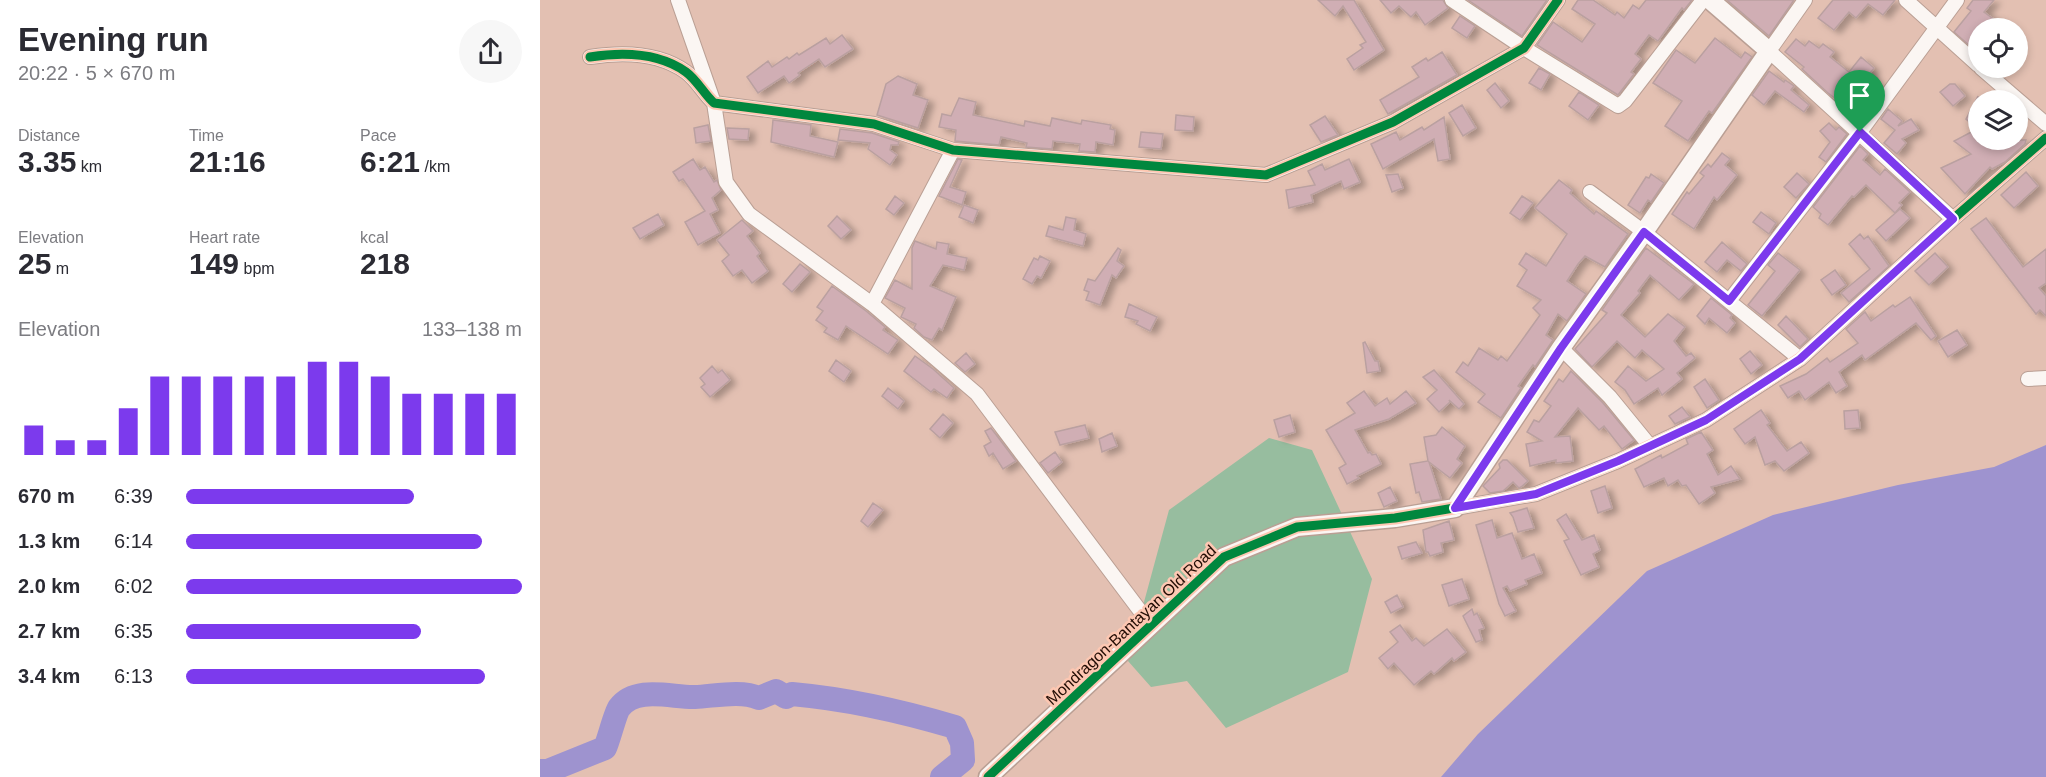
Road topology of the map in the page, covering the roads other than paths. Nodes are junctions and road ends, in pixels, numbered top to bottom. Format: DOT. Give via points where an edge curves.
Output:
graph roads {
  1 [pos="678,0"];
  2 [pos="1452,0"];
  3 [pos="1558,0"];
  4 [pos="1703,0"];
  5 [pos="1710,0"];
  6 [pos="1805,0"];
  7 [pos="1906,0"];
  8 [pos="1957,0"];
  9 [pos="1936,29"];
  10 [pos="1524,48"];
  11 [pos="1769,51"];
  12 [pos="1968,56"];
  13 [pos="590,57"];
  14 [pos="1994,78"];
  15 [pos="714,103"];
  16 [pos="2046,124"];
  17 [pos="1860,132"];
  18 [pos="2046,138"];
  19 [pos="953,150"];
  20 [pos="1590,192"];
  21 [pos="1953,219"];
  22 [pos="1644,232"];
  23 [pos="1729,301"];
  24 [pos="872,304"];
  25 [pos="1561,348"];
  26 [pos="1800,359"];
  27 [pos="2046,378"];
  28 [pos="2028,379"];
  29 [pos="1650,446"];
  30 [pos="1455,508"];
  31 [pos="1150,624"];
  32 [pos="988,777"];
  1 -- 15 [label="street"];
  2 -- 10 [label="street"];
  3 -- 10 [label="street"];
  4 -- 10 [label="street" via="1618,106"];
  5 -- 11 [label="street"];
  6 -- 11 [label="street"];
  7 -- 9 [label="street"];
  8 -- 9 [label="street"];
  9 -- 12 [label="street"];
  9 -- 17 [label="street"];
  10 -- 19 [label="street" via="1393,122 1266,175"];
  11 -- 17 [label="street"];
  11 -- 22 [label="street"];
  13 -- 15 [label="street" via="615,53 662,58 687,73"];
  14 -- 16 [label="street"];
  15 -- 19 [label="street" via="874,124"];
  15 -- 24 [label="street" via="726,182 748,214"];
  17 -- 21 [label="street"];
  17 -- 23 [label="street"];
  18 -- 21 [label="street"];
  19 -- 24 [label="street"];
  20 -- 22 [label="street"];
  21 -- 26 [label="street"];
  22 -- 23 [label="street"];
  22 -- 25 [label="street"];
  23 -- 26 [label="street"];
  24 -- 31 [label="street" via="977,394"];
  25 -- 29 [label="street" via="1610,397"];
  25 -- 30 [label="street"];
  26 -- 29 [label="street" via="1706,420"];
  27 -- 28 [label="street"];
  29 -- 30 [label="street" via="1536,494"];
  30 -- 31 [label="street, Mondragon-Bantayan Old Road" via="1297,527 1224,557"];
  31 -- 32 [label="street, Mondragon-Bantayan Old Road"];
}
